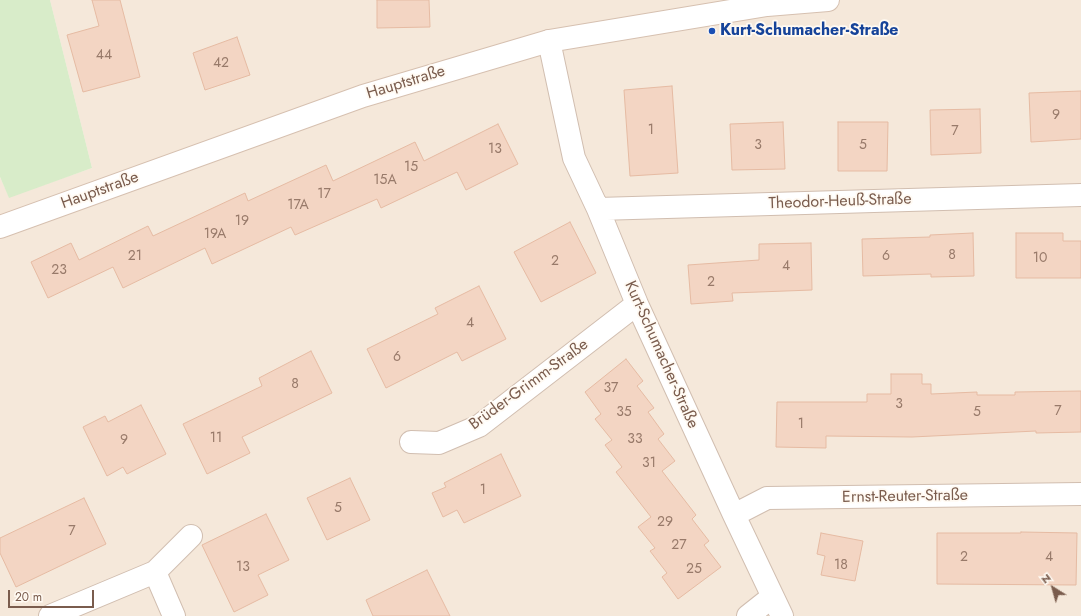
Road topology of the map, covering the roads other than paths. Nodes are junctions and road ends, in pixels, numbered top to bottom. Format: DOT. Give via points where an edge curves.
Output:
graph roads {
  1 [pos="828,0"];
  2 [pos="549,41"];
  3 [pos="1081,195"];
  4 [pos="598,209"];
  5 [pos="0,228"];
  6 [pos="637,304"];
  7 [pos="411,442"];
  8 [pos="1081,494"];
  9 [pos="734,515"];
  10 [pos="191,536"];
  11 [pos="155,572"];
  12 [pos="772,597"];
  13 [pos="50,616"];
  14 [pos="174,616"];
  15 [pos="748,616"];
  16 [pos="782,616"];
  1 -- 2 [label="street, Hauptstraße" via="767,5"];
  2 -- 4 [label="street, Kurt-Schumacher-Straße" via="574,158"];
  2 -- 5 [label="street, Hauptstraße" via="363,96"];
  3 -- 4 [label="street, Theodor-Heuß-Straße"];
  4 -- 6 [label="street, Kurt-Schumacher-Straße"];
  6 -- 7 [label="street, Brüder-Grimm-Straße" via="479,426 439,443"];
  6 -- 9 [label="street, Kurt-Schumacher-Straße"];
  8 -- 9 [label="street, Ernst-Reuter-Straße" via="767,498"];
  9 -- 12 [label="street, Kurt-Schumacher-Straße"];
  10 -- 11 [label="street"];
  11 -- 13 [label="street"];
  11 -- 14 [label="street"];
  12 -- 15 [label="street"];
  12 -- 16 [label="street, Kurt-Schumacher-Straße"];
}
